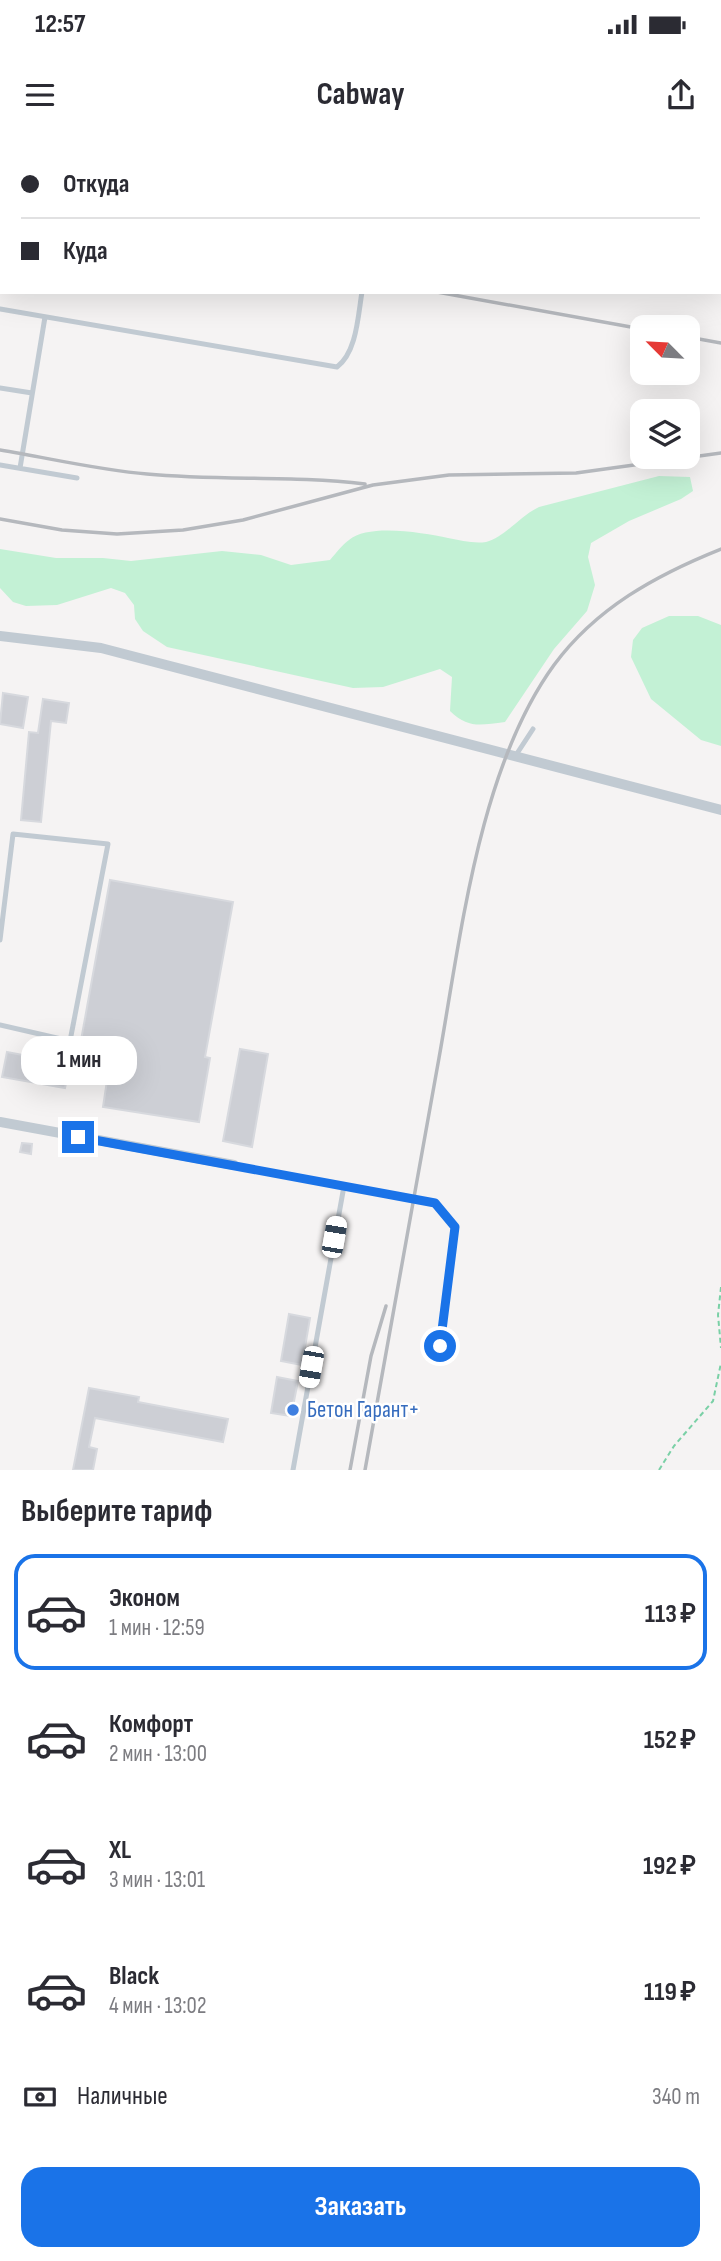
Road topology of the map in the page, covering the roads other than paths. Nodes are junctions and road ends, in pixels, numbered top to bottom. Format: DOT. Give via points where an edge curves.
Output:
graph roads {
  1 [pos="362,294"];
  2 [pos="0,309"];
  3 [pos="45,317"];
  4 [pos="0,388"];
  5 [pos="32,393"];
  6 [pos="0,465"];
  7 [pos="20,468"];
  8 [pos="77,478"];
  9 [pos="0,636"];
  10 [pos="533,729"];
  11 [pos="516,756"];
  12 [pos="721,810"];
  13 [pos="0,940"];
  14 [pos="0,1025"];
  15 [pos="0,1122"];
  16 [pos="234,1165"];
  17 [pos="344,1186"];
  18 [pos="440,1346"];
  19 [pos="293,1470"];
  1 -- 3 [label="lane" via="350,349 337,367"];
  2 -- 3 [label="lane"];
  3 -- 5 [label="lane"];
  4 -- 5 [label="lane"];
  5 -- 7 [label="lane"];
  6 -- 7 [label="lane"];
  7 -- 8 [label="lane"];
  9 -- 11 [label="street" via="101,648"];
  10 -- 11 [label="lane"];
  11 -- 12 [label="street"];
  13 -- 14 [label="lane" via="13,834 108,844 70,1041"];
  15 -- 16 [label="street"];
  16 -- 17 [label="lane"];
  17 -- 18 [label="lane" via="435,1203 455,1227"];
  17 -- 19 [label="lane"];
}
